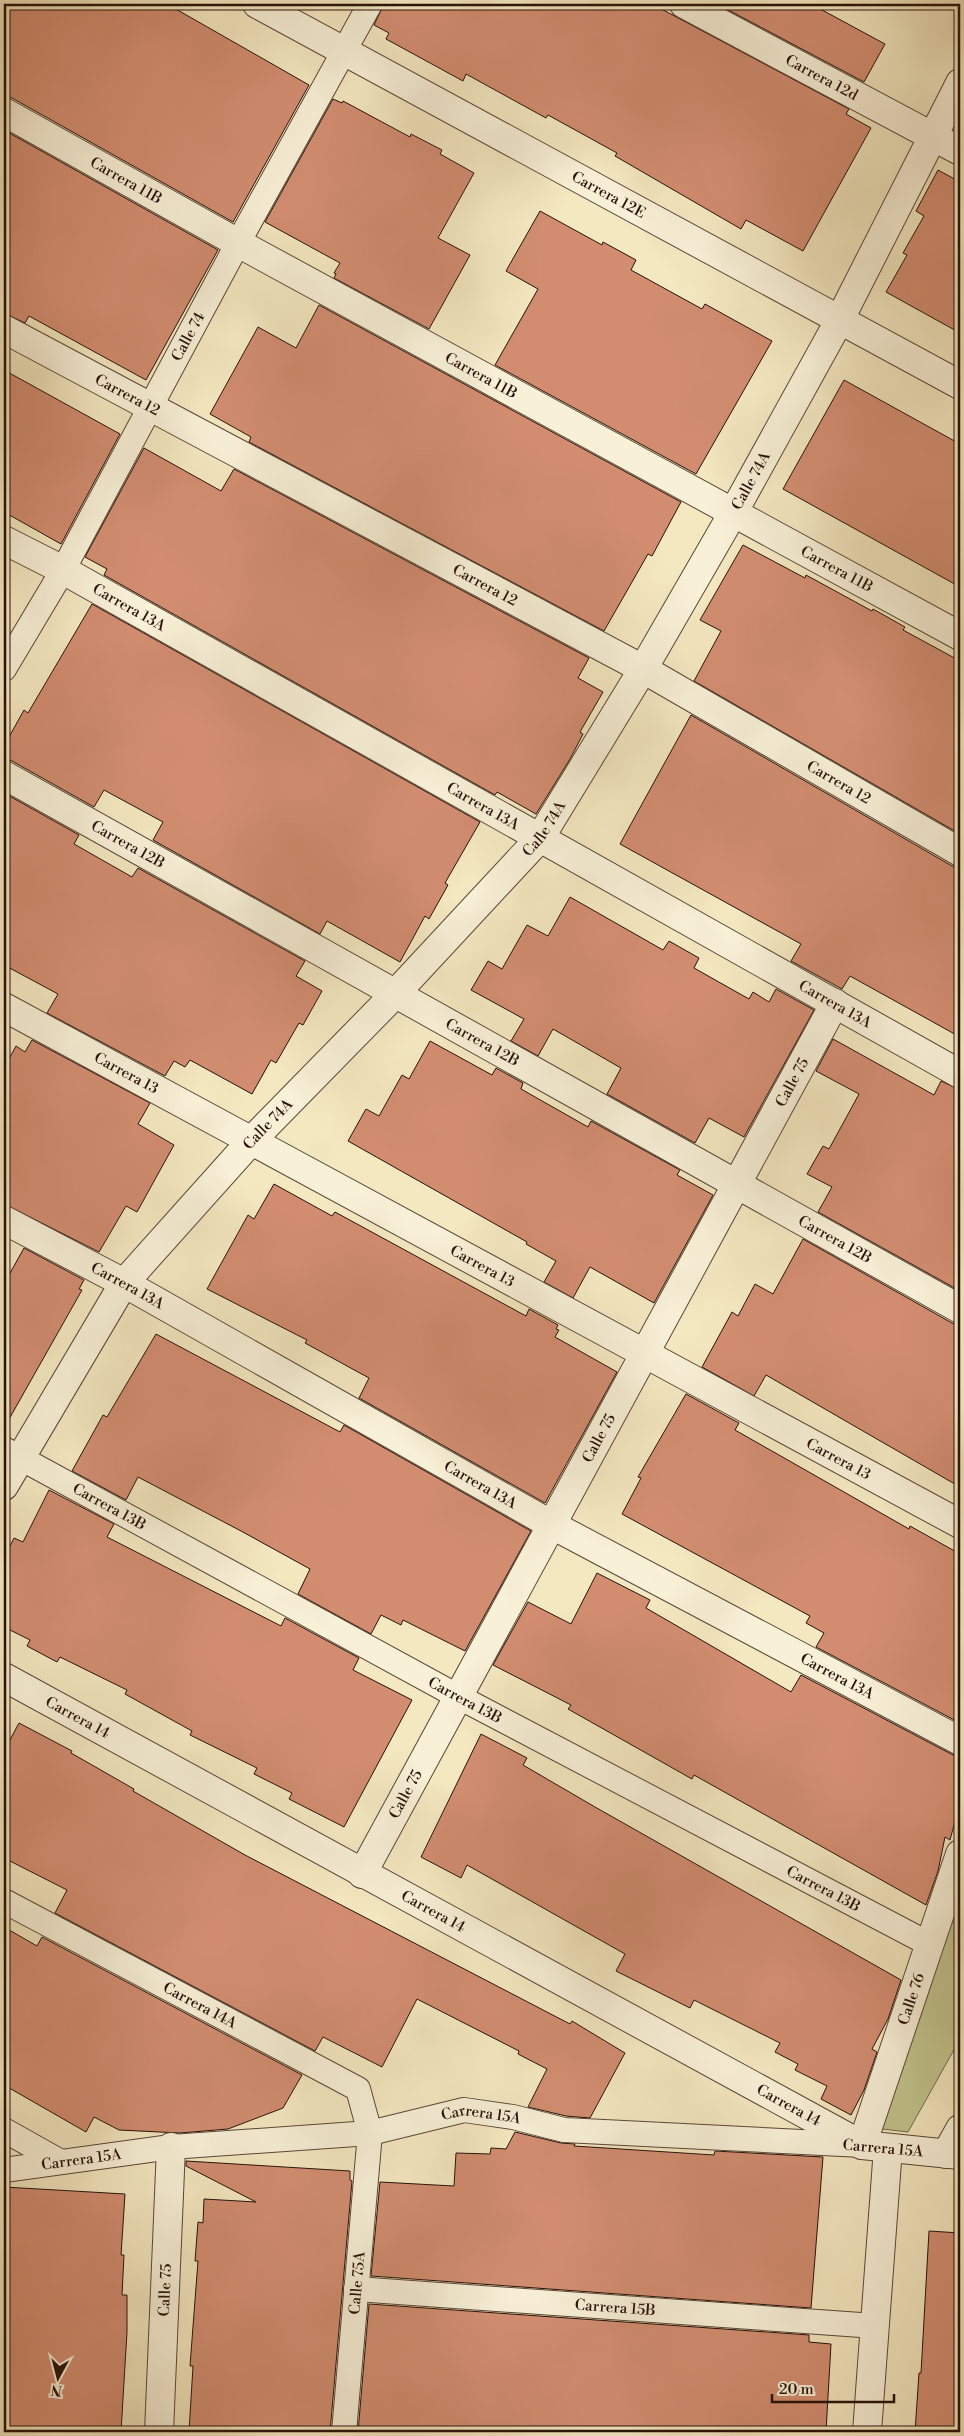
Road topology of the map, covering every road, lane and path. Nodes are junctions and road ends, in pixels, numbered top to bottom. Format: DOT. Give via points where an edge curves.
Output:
graph roads {
  1 [pos="257,4"];
  2 [pos="370,4"];
  3 [pos="684,4"];
  4 [pos="345,52"];
  5 [pos="960,83"];
  6 [pos="4,112"];
  7 [pos="933,136"];
  8 [pos="960,151"];
  9 [pos="238,243"];
  10 [pos="839,320"];
  11 [pos="4,329"];
  12 [pos="960,385"];
  13 [pos="151,408"];
  14 [pos="733,513"];
  15 [pos="4,540"];
  16 [pos="63,570"];
  17 [pos="960,636"];
  18 [pos="4,669"];
  19 [pos="643,669"];
  20 [pos="4,774"];
  21 [pos="540,838"];
  22 [pos="960,852"];
  23 [pos="395,994"];
  24 [pos="836,1003"];
  25 [pos="4,1007"];
  26 [pos="960,1074"];
  27 [pos="252,1140"];
  28 [pos="737,1183"];
  29 [pos="4,1220"];
  30 [pos="124,1283"];
  31 [pos="960,1309"];
  32 [pos="644,1355"];
  33 [pos="12,1453"];
  34 [pos="4,1486"];
  35 [pos="960,1524"];
  36 [pos="552,1525"];
  37 [pos="4,1677"];
  38 [pos="458,1697"];
  39 [pos="960,1741"];
  40 [pos="960,1854"];
  41 [pos="362,1874"];
  42 [pos="4,1901"];
  43 [pos="930,1944"];
  44 [pos="960,2129"];
  45 [pos="4,2130"];
  46 [pos="370,2133"];
  47 [pos="875,2147"];
  48 [pos="171,2148"];
  49 [pos="953,2155"];
  50 [pos="61,2162"];
  51 [pos="4,2170"];
  52 [pos="356,2289"];
  53 [pos="875,2326"];
  54 [pos="159,2432"];
  55 [pos="344,2432"];
  56 [pos="867,2432"];
  1 -- 4 [label="street, Carrera 12E"];
  2 -- 4 [label="lane, Calle 74"];
  3 -- 7 [label="street, Carrera 12d"];
  4 -- 9 [label="lane, Calle 74"];
  4 -- 10 [label="street, Carrera 12E"];
  5 -- 7 [label="street, Calle 74A"];
  6 -- 9 [label="street, Carrera 11B"];
  7 -- 8 [label="street, Carrera 12d"];
  7 -- 10 [label="street, Calle 74A"];
  9 -- 13 [label="lane, Calle 74"];
  9 -- 14 [label="street, Carrera 11B"];
  10 -- 12 [label="street, Carrera 12E"];
  10 -- 14 [label="street, Calle 74A"];
  11 -- 13 [label="street, Carrera 12"];
  13 -- 16 [label="lane, Calle 74"];
  13 -- 19 [label="street, Carrera 12"];
  14 -- 17 [label="street, Carrera 11B"];
  14 -- 19 [label="street, Calle 74A"];
  15 -- 16 [label="street, Carrera 13A"];
  16 -- 18 [label="lane, Calle 74"];
  16 -- 21 [label="street, Carrera 13A"];
  19 -- 21 [label="street, Calle 74A"];
  19 -- 22 [label="street, Carrera 12"];
  20 -- 23 [label="street, Carrera 12B"];
  21 -- 23 [label="street, Calle 74A"];
  21 -- 24 [label="street, Carrera 13A"];
  23 -- 27 [label="street, Calle 74A"];
  23 -- 28 [label="street, Carrera 12B"];
  24 -- 26 [label="street, Carrera 13A"];
  24 -- 28 [label="street, Calle 75"];
  25 -- 27 [label="street, Carrera 13"];
  27 -- 30 [label="street, Calle 74A"];
  27 -- 32 [label="street, Carrera 13"];
  28 -- 31 [label="street, Carrera 12B"];
  28 -- 32 [label="street, Calle 75"];
  29 -- 30 [label="street, Carrera 13A"];
  30 -- 33 [label="street, Calle 74A"];
  30 -- 36 [label="street, Carrera 13A"];
  32 -- 35 [label="street, Carrera 13"];
  32 -- 36 [label="street, Calle 75"];
  33 -- 34 [label="street, Calle 74A"];
  33 -- 38 [label="lane, Carrera 13B"];
  36 -- 38 [label="street, Calle 75"];
  36 -- 39 [label="street, Carrera 13A"];
  37 -- 41 [label="street, Carrera 14"];
  38 -- 41 [label="street, Calle 75"];
  38 -- 43 [label="lane, Carrera 13B"];
  40 -- 43 [label="street, Calle 76"];
  41 -- 47 [label="street, Carrera 14"];
  42 -- 46 [label="lane, Carrera 14A" via="358,2089"];
  43 -- 47 [label="street, Calle 76"];
  44 -- 49 [label="street"];
  45 -- 50 [label="lane"];
  46 -- 47 [label="lane, Carrera 15A" via="464,2110 513,2117 564,2130"];
  46 -- 48 [label="lane, Carrera 15A"];
  46 -- 52 [label="lane, Calle 75A"];
  47 -- 49 [label="street, Carrera 15A"];
  47 -- 53 [label="street, Calle 76"];
  48 -- 50 [label="lane, Carrera 15A"];
  48 -- 54 [label="street, Calle 75"];
  50 -- 51 [label="lane, Carrera 15A"];
  52 -- 53 [label="lane, Carrera 15B"];
  52 -- 55 [label="lane, Calle 75A"];
  53 -- 56 [label="street, Calle 76"];
}
